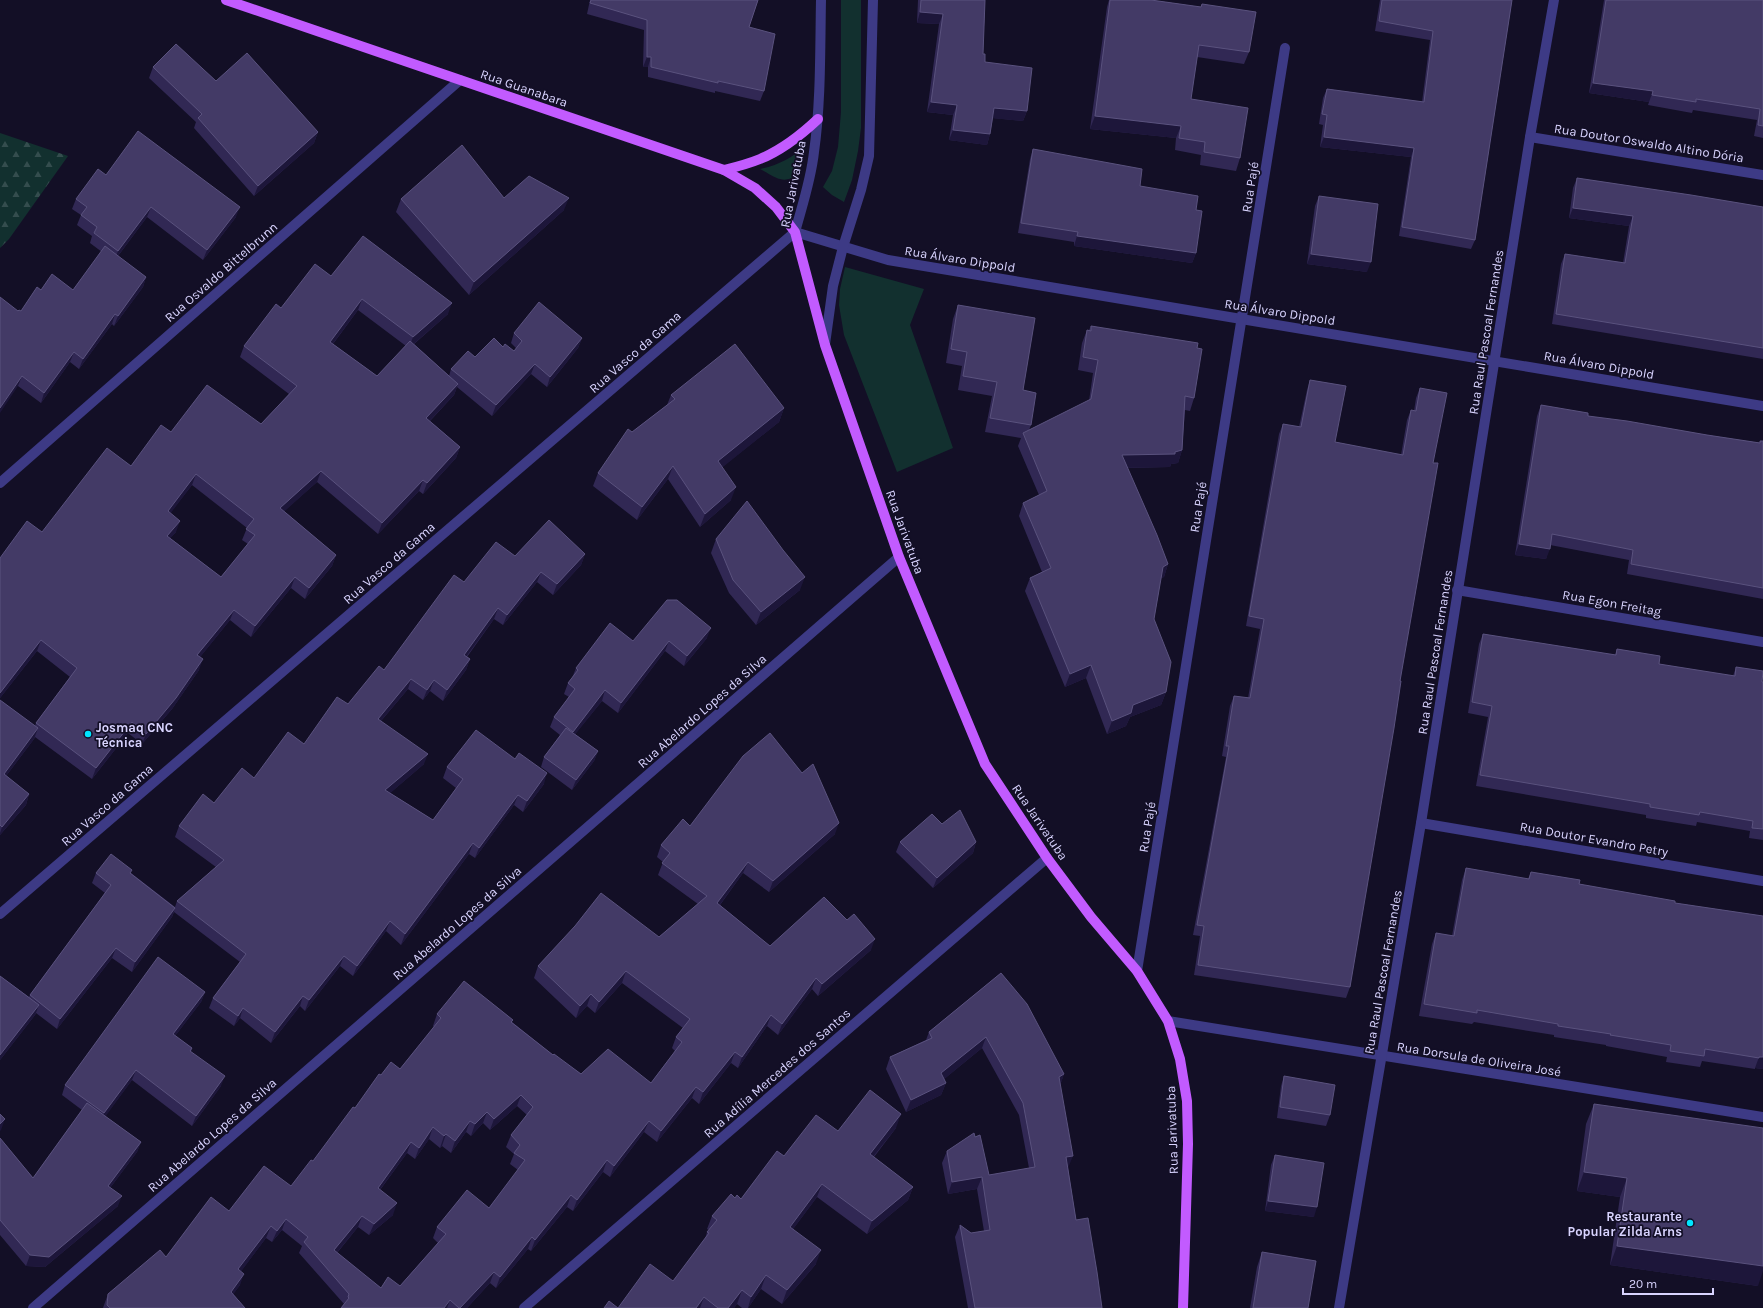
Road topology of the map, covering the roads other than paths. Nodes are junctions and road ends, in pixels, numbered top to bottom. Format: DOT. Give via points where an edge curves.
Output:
graph roads {
  1 [pos="226,0"];
  2 [pos="821,0"];
  3 [pos="873,0"];
  4 [pos="1554,0"];
  5 [pos="1285,48"];
  6 [pos="460,80"];
  7 [pos="818,119"];
  8 [pos="1530,137"];
  9 [pos="724,170"];
  10 [pos="1763,175"];
  11 [pos="795,232"];
  12 [pos="843,247"];
  13 [pos="1242,318"];
  14 [pos="825,345"];
  15 [pos="1495,361"];
  16 [pos="1763,406"];
  17 [pos="0,483"];
  18 [pos="899,557"];
  19 [pos="1457,590"];
  20 [pos="1763,642"];
  21 [pos="1421,823"];
  22 [pos="1047,858"];
  23 [pos="1763,881"];
  24 [pos="0,914"];
  25 [pos="1137,971"];
  26 [pos="1168,1022"];
  27 [pos="1382,1056"];
  28 [pos="1763,1117"];
  29 [pos="33,1308"];
  30 [pos="524,1308"];
  31 [pos="1183,1308"];
  32 [pos="1339,1308"];
  1 -- 6 [label="main road, Rua Guanabara"];
  2 -- 7 [label="street, Rua Jarivatuba"];
  3 -- 12 [label="street, Rua Jarivatuba" via="869,156"];
  4 -- 8 [label="street, Rua Raul Pascoal Fernandes"];
  5 -- 13 [label="street, Rua Pajé"];
  6 -- 9 [label="main road, Rua Guanabara"];
  6 -- 17 [label="street, Rua Osvaldo Bittelbrunn"];
  7 -- 9 [label="main road" via="782,148 760,159"];
  7 -- 11 [label="street, Rua Jarivatuba" via="809,180"];
  8 -- 10 [label="street, Rua Doutor Oswaldo Altino Dória"];
  8 -- 15 [label="street, Rua Raul Pascoal Fernandes"];
  9 -- 11 [label="main road, Rua Guanabara" via="755,188 776,208"];
  11 -- 12 [label="street, Rua Álvaro Dippold"];
  11 -- 14 [label="main road, Rua Jarivatuba"];
  11 -- 24 [label="street, Rua Vasco da Gama"];
  12 -- 13 [label="street, Rua Álvaro Dippold" via="888,260"];
  12 -- 14 [label="street, Rua Jarivatuba" via="833,286"];
  13 -- 15 [label="street, Rua Álvaro Dippold"];
  13 -- 25 [label="street, Rua Pajé"];
  14 -- 18 [label="main road, Rua Jarivatuba"];
  15 -- 16 [label="street, Rua Álvaro Dippold"];
  15 -- 19 [label="street, Rua Raul Pascoal Fernandes"];
  18 -- 22 [label="main road, Rua Jarivatuba" via="985,764"];
  18 -- 29 [label="street, Rua Abelardo Lopes da Silva"];
  19 -- 20 [label="street, Rua Egon Freitag"];
  19 -- 21 [label="street, Rua Raul Pascoal Fernandes"];
  21 -- 23 [label="street, Rua Doutor Evandro Petry"];
  21 -- 27 [label="street, Rua Raul Pascoal Fernandes"];
  22 -- 25 [label="main road, Rua Jarivatuba" via="1091,917"];
  22 -- 30 [label="street, Rua Adília Mercedes dos Santos"];
  25 -- 26 [label="main road, Rua Jarivatuba"];
  26 -- 27 [label="street, Rua Dorsula de Oliveira José"];
  26 -- 31 [label="main road, Rua Jarivatuba" via="1180,1059 1187,1101"];
  27 -- 28 [label="street, Rua Dorsula de Oliveira José"];
  27 -- 32 [label="street, Rua Raul Pascoal Fernandes"];
}
